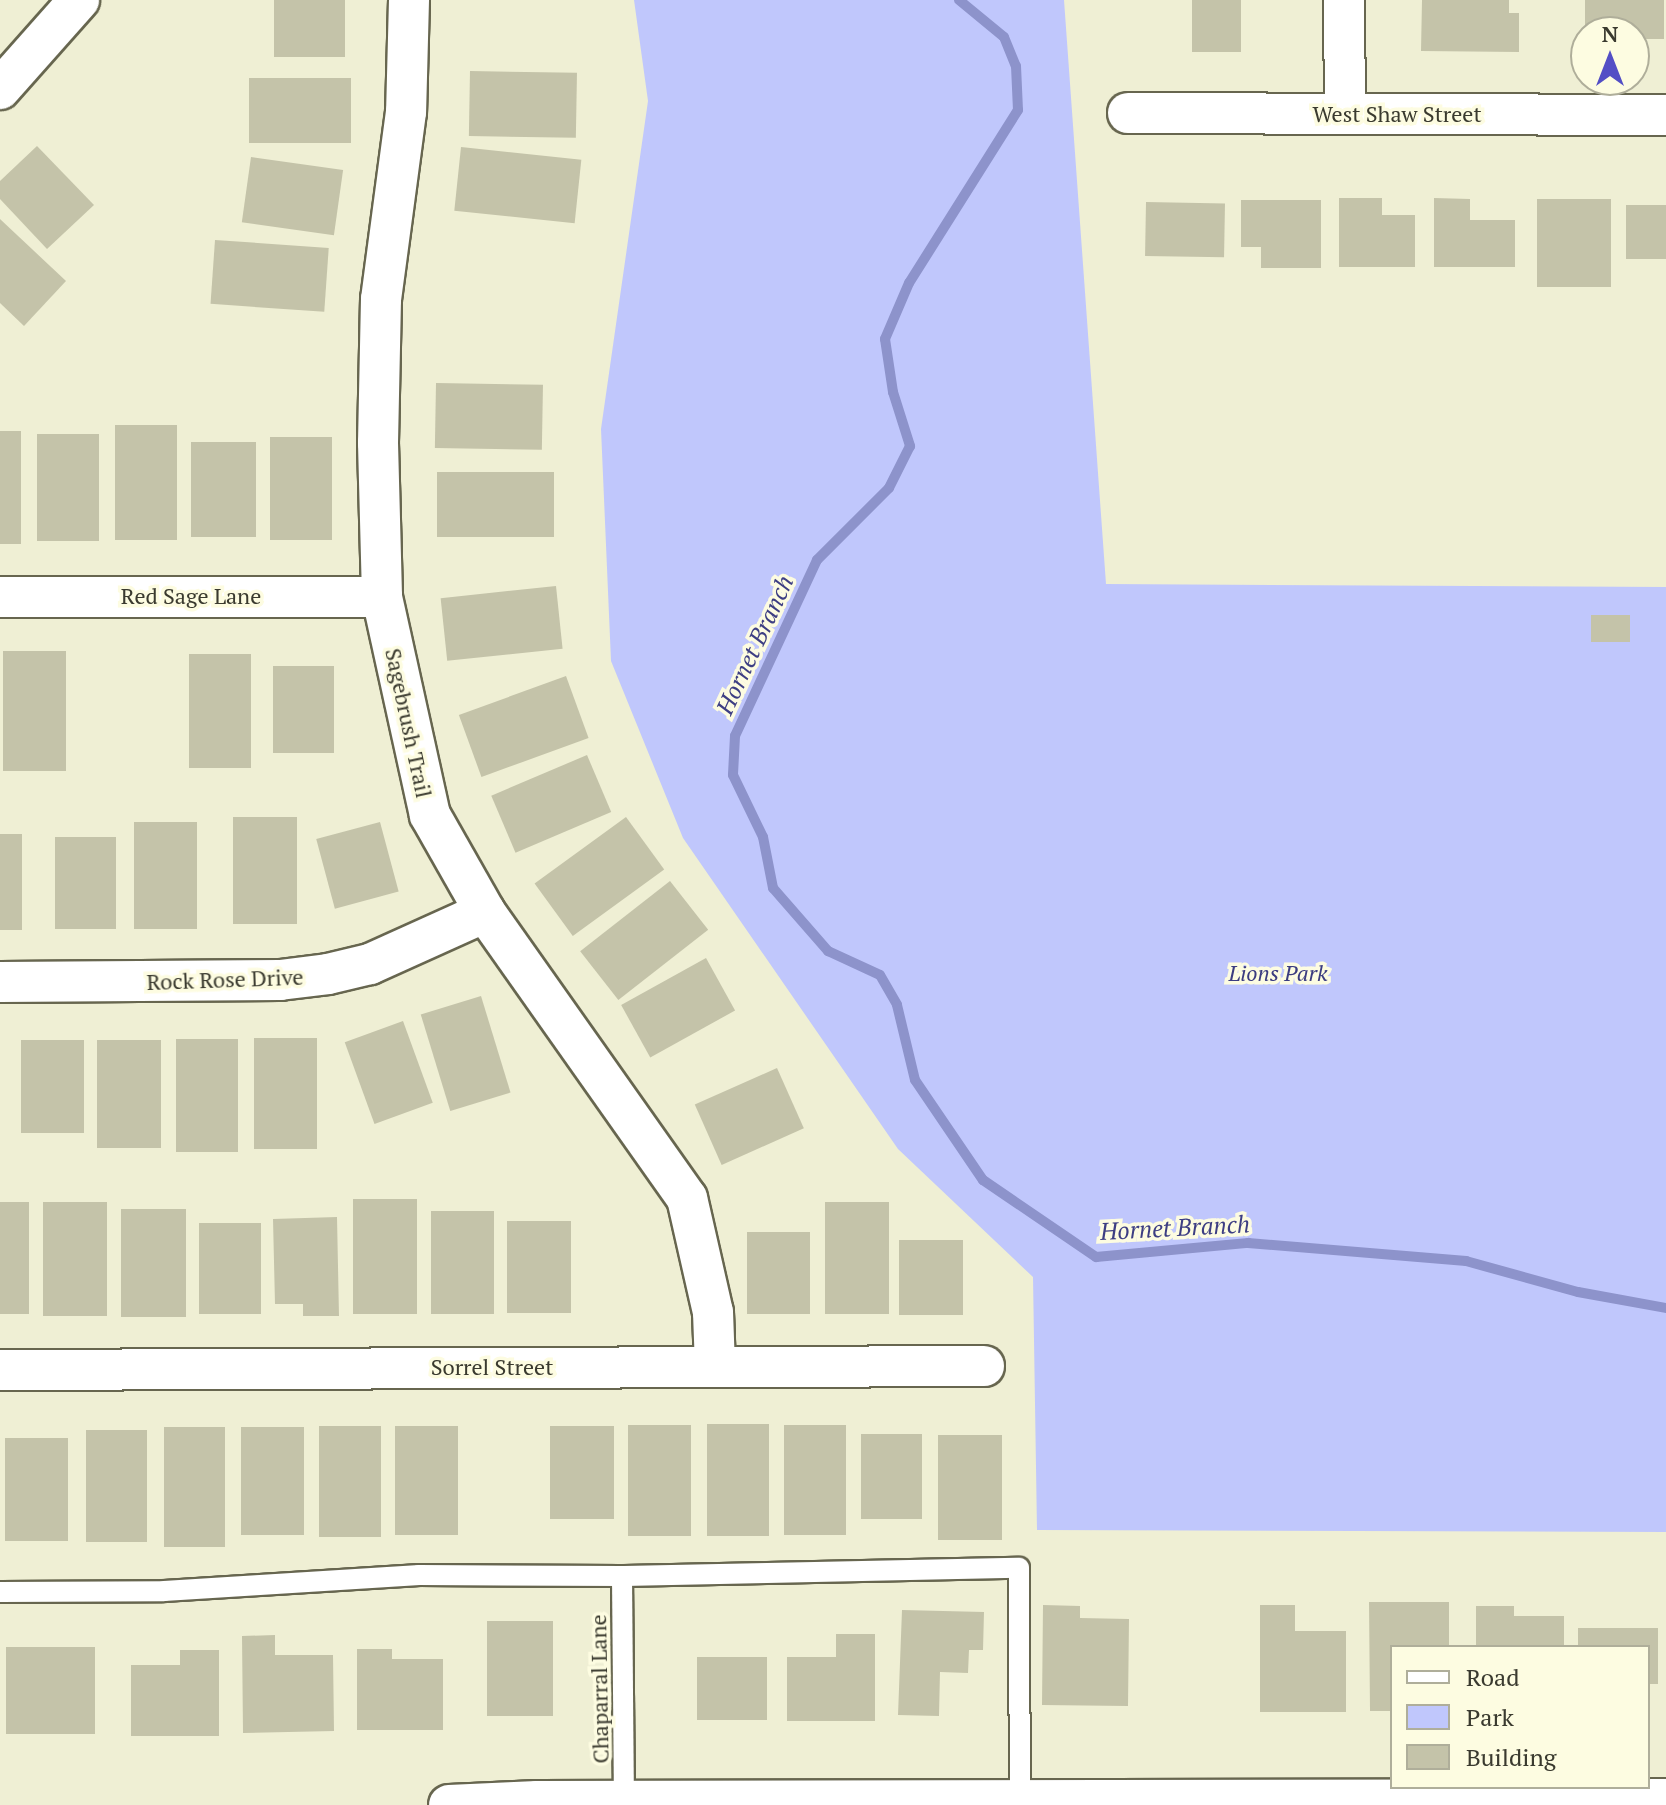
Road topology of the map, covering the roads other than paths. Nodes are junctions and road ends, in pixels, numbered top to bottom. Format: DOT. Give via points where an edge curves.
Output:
graph roads {
  1 [pos="79,0"];
  2 [pos="409,0"];
  3 [pos="1344,0"];
  4 [pos="0,89"];
  5 [pos="1128,113"];
  6 [pos="1345,114"];
  7 [pos="1666,115"];
  8 [pos="0,597"];
  9 [pos="382,597"];
  10 [pos="485,912"];
  11 [pos="0,982"];
  12 [pos="715,1366"];
  13 [pos="984,1366"];
  14 [pos="0,1370"];
  15 [pos="622,1576"];
  16 [pos="0,1592"];
  17 [pos="1666,1799"];
  18 [pos="624,1801"];
  19 [pos="1020,1803"];
  20 [pos="449,1805"];
  1 -- 4 [label="street"];
  2 -- 9 [label="street, Sagebrush Trail" via="406,112 381,299"];
  3 -- 6 [label="street"];
  5 -- 6 [label="street, West Shaw Street"];
  6 -- 7 [label="street, West Shaw Street"];
  8 -- 9 [label="street, Red Sage Lane"];
  9 -- 10 [label="street, Sagebrush Trail" via="430,815"];
  10 -- 11 [label="street, Rock Rose Drive" via="370,964 328,974 280,980"];
  10 -- 12 [label="street, Sagebrush Trail" via="687,1198 713,1312"];
  12 -- 13 [label="street, Sorrel Street"];
  12 -- 14 [label="street, Sorrel Street"];
  15 -- 16 [label="lane" via="419,1575 164,1591"];
  15 -- 18 [label="lane, Chaparral Lane"];
  15 -- 19 [label="lane" via="1019,1568"];
  17 -- 19 [label="street"];
  18 -- 19 [label="street"];
  18 -- 20 [label="street"];
}
